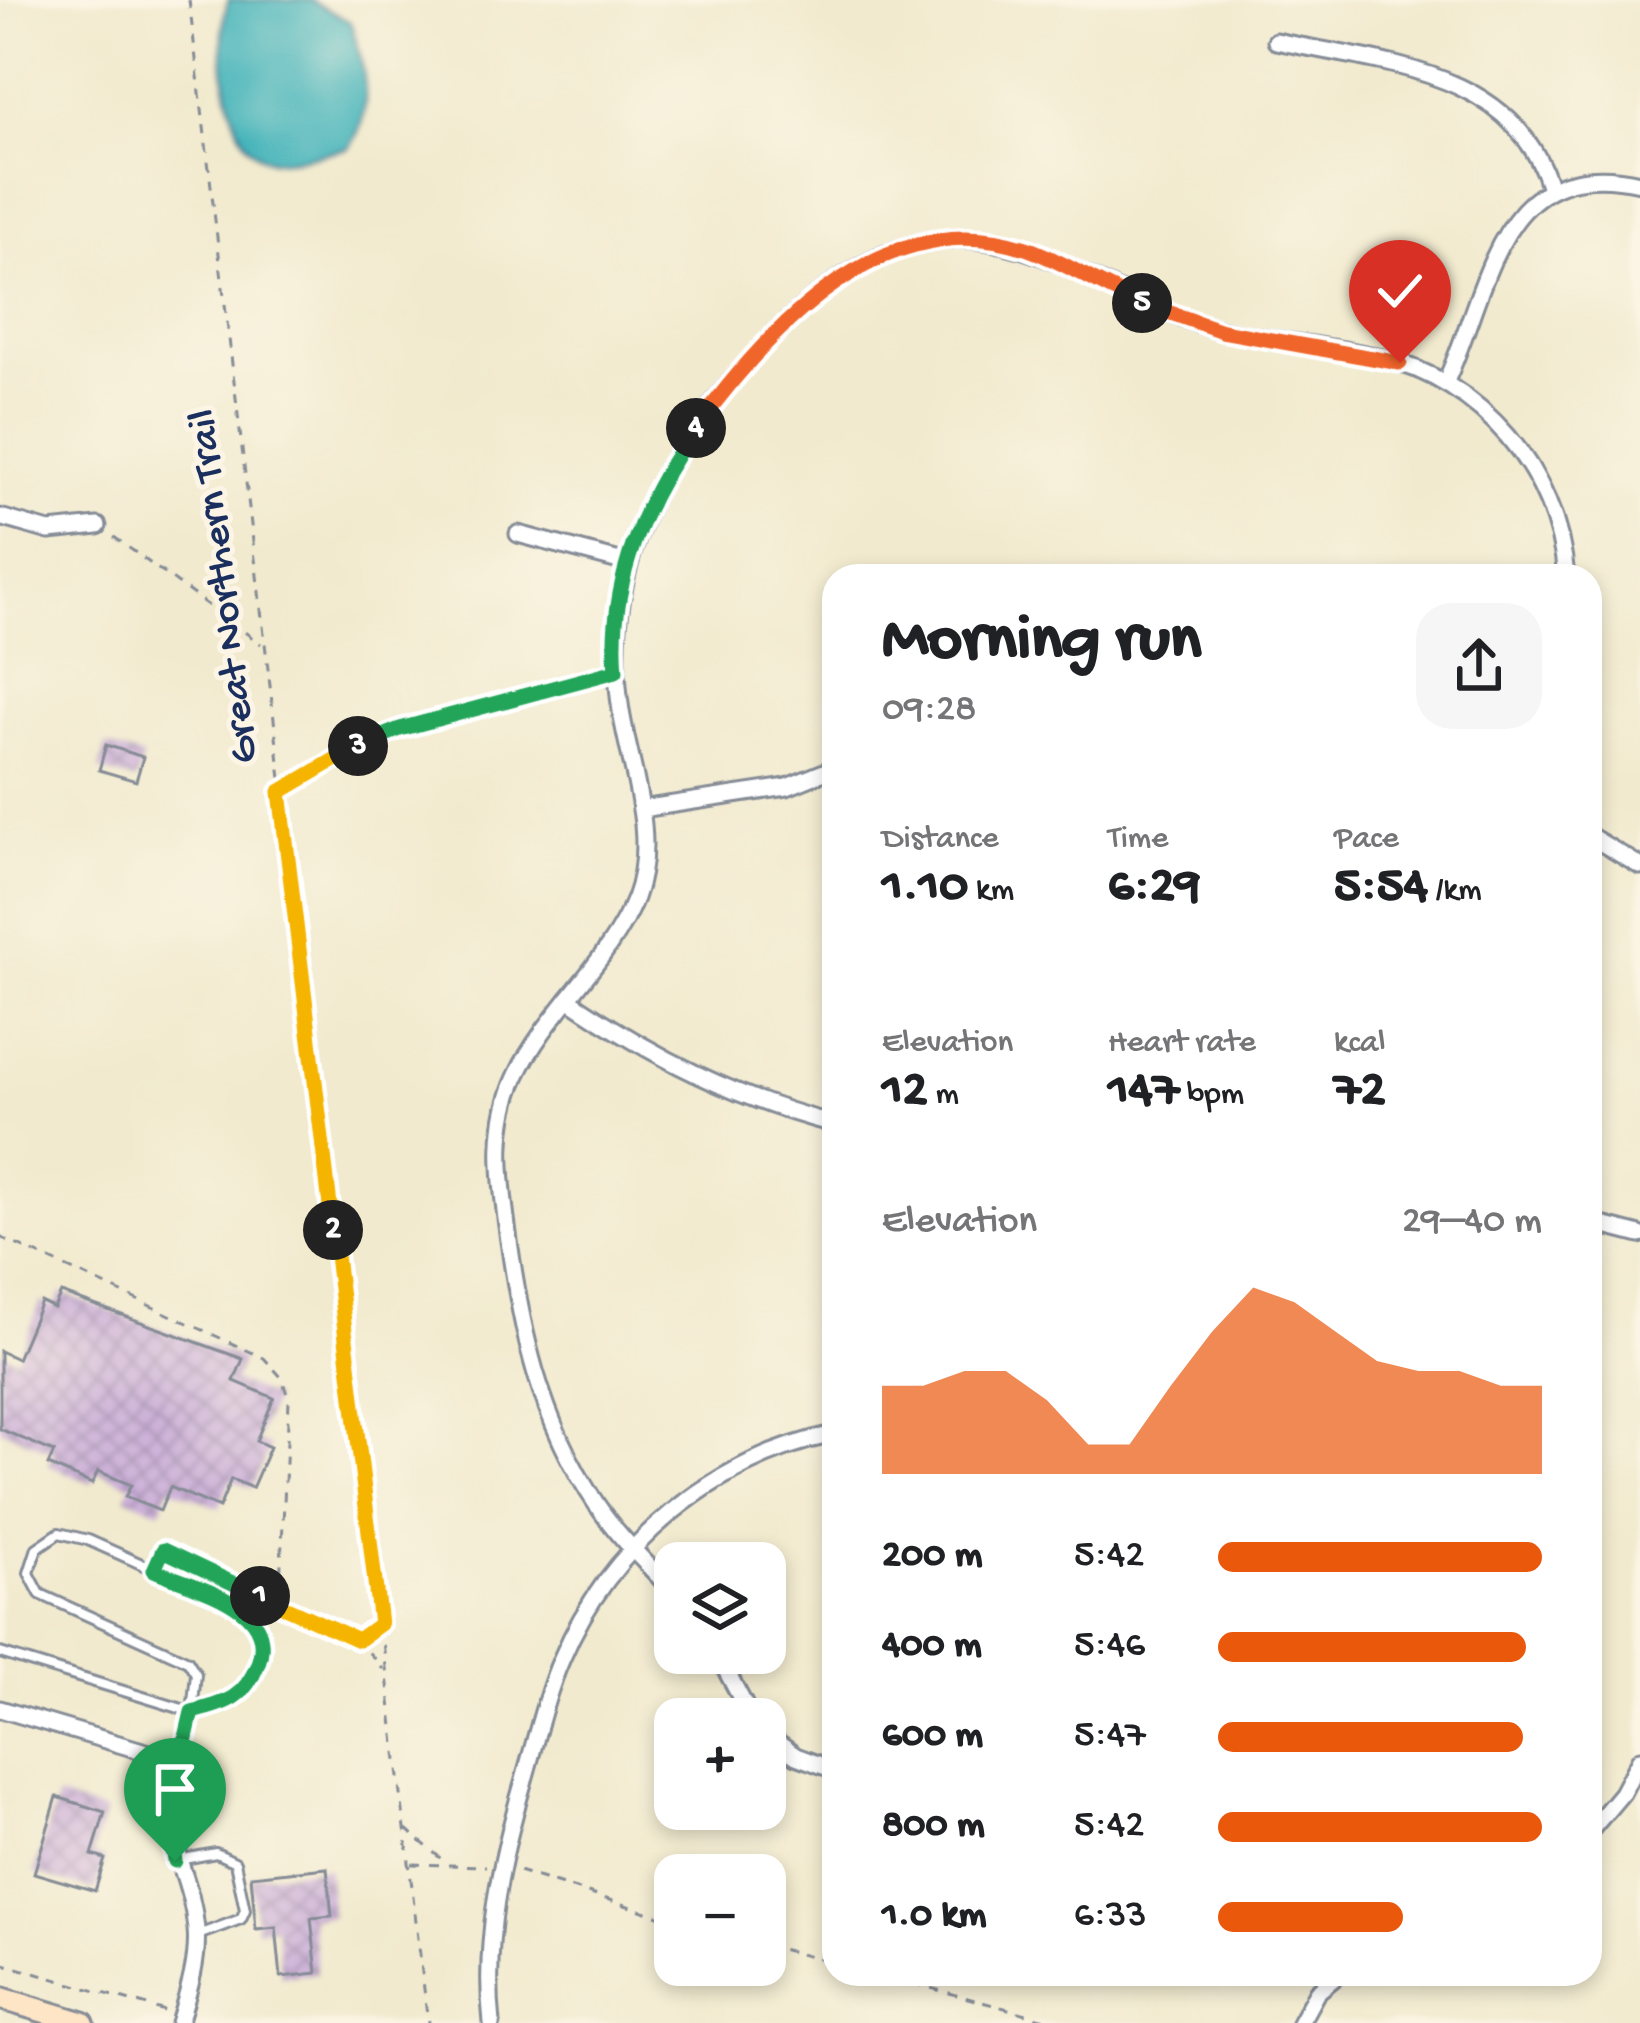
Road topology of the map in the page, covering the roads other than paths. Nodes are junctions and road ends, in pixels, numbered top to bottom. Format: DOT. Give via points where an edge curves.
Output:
graph roads {
  1 [pos="1276,41"];
  2 [pos="1640,183"];
  3 [pos="1550,189"];
  4 [pos="1446,381"];
  5 [pos="0,517"];
  6 [pos="98,526"];
  7 [pos="518,534"];
  8 [pos="627,563"];
  9 [pos="1564,564"];
  10 [pos="822,773"];
  11 [pos="640,809"];
  12 [pos="1602,843"];
  13 [pos="1640,866"];
  14 [pos="568,999"];
  15 [pos="822,1120"];
  16 [pos="1602,1225"];
  17 [pos="1640,1235"];
  18 [pos="822,1439"];
  19 [pos="632,1549"];
  20 [pos="654,1572"];
  21 [pos="0,1653"];
  22 [pos="0,1709"];
  23 [pos="192,1712"];
  24 [pos="786,1749"];
  25 [pos="1640,1759"];
  26 [pos="181,1762"];
  27 [pos="822,1766"];
  28 [pos="1602,1817"];
  29 [pos="175,1861"];
  30 [pos="196,1935"];
  31 [pos="1324,1986"];
  32 [pos="0,1998"];
  33 [pos="180,2019"];
  34 [pos="83,2023"];
  35 [pos="492,2023"];
  36 [pos="1300,2023"];
  1 -- 3 [label="street" via="1456,83 1525,134"];
  2 -- 3 [label="street" via="1590,178"];
  3 -- 4 [label="street" via="1520,212 1498,245"];
  4 -- 8 [label="street" via="1374,356 1190,321 1025,248 974,239 922,243 872,260 818,295 725,388 655,493"];
  4 -- 9 [label="street" via="1523,454 1556,521"];
  5 -- 6 [label="street" via="49,531"];
  7 -- 8 [label="street"];
  8 -- 11 [label="street" via="616,671"];
  10 -- 11 [label="street" via="787,787"];
  11 -- 14 [label="street" via="645,850 635,897"];
  12 -- 13 [label="street"];
  14 -- 15 [label="street" via="684,1072"];
  14 -- 19 [label="street" via="510,1094 502,1191 536,1383 569,1460"];
  16 -- 17 [label="street"];
  18 -- 19 [label="street" via="716,1480"];
  19 -- 20 [label="street"];
  19 -- 35 [label="street" via="562,1658 500,1869"];
  21 -- 23 [label="lane"];
  22 -- 26 [label="street"];
  23 -- 23 [label="lane" via="247,1689 266,1644 248,1612 88,1540 59,1533 37,1548 29,1573 40,1594 188,1661 196,1674"];
  23 -- 26 [label="lane"];
  24 -- 27 [label="street"];
  25 -- 28 [label="street"];
  26 -- 29 [label="street" via="168,1813"];
  29 -- 30 [label="street"];
  29 -- 30 [label="lane" via="217,1853 235,1862 242,1919"];
  30 -- 33 [label="street"];
  31 -- 36 [label="street"];
  32 -- 34 [label="street"];
}
